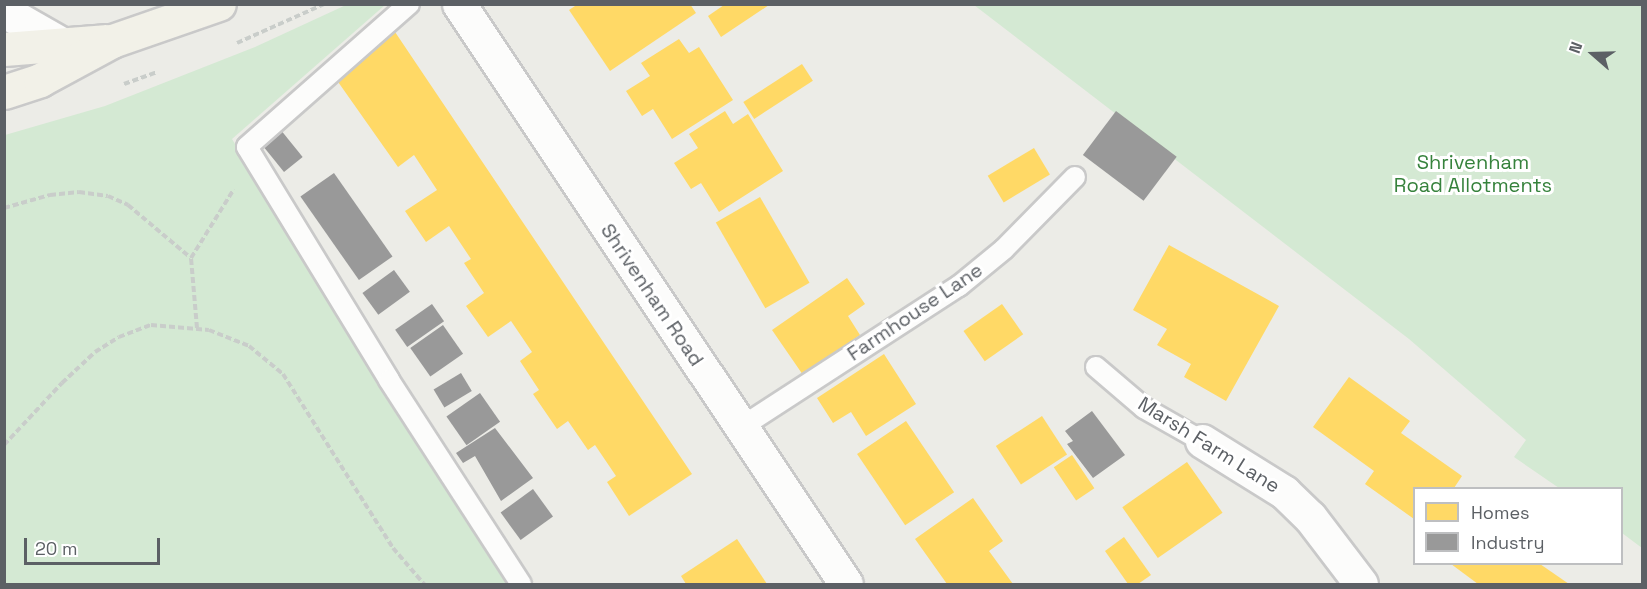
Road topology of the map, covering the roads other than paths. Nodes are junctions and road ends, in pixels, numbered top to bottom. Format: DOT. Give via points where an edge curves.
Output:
graph roads {
  1 [pos="219,4"];
  2 [pos="409,4"];
  3 [pos="459,4"];
  4 [pos="4,11"];
  5 [pos="112,41"];
  6 [pos="60,43"];
  7 [pos="4,49"];
  8 [pos="4,92"];
  9 [pos="1075,177"];
  10 [pos="1096,367"];
  11 [pos="740,429"];
  12 [pos="1202,441"];
  13 [pos="521,585"];
  14 [pos="846,585"];
  15 [pos="1361,585"];
  1 -- 5 [label="main road"];
  2 -- 13 [label="lane" via="247,147 389,380"];
  3 -- 11 [label="street, Shrivenham Road"];
  4 -- 6 [label="street"];
  5 -- 6 [label="main road"];
  5 -- 8 [label="main road" via="40,80"];
  6 -- 7 [label="main road"];
  9 -- 11 [label="lane, Farmhouse Lane" via="1004,249 959,286"];
  10 -- 12 [label="lane, Marsh Farm Lane" via="1144,408"];
  11 -- 14 [label="street, Shrivenham Road"];
  12 -- 15 [label="street, Marsh Farm Lane" via="1284,492 1310,517"];
}
